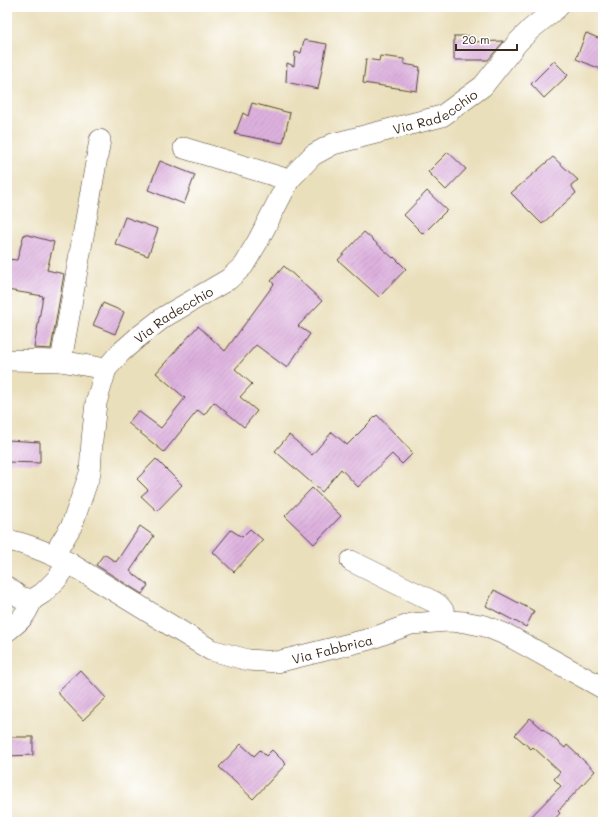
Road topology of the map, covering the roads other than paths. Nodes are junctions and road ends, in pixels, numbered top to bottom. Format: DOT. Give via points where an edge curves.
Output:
graph roads {
  1 [pos="558,7"];
  2 [pos="100,140"];
  3 [pos="184,148"];
  4 [pos="289,180"];
  5 [pos="7,360"];
  6 [pos="61,361"];
  7 [pos="106,369"];
  8 [pos="7,540"];
  9 [pos="61,559"];
  10 [pos="350,561"];
  11 [pos="7,587"];
  12 [pos="32,600"];
  13 [pos="447,621"];
  14 [pos="7,631"];
  15 [pos="603,688"];
  1 -- 4 [label="street, Via Radecchio" via="531,28 483,86 442,116 333,144 313,155"];
  2 -- 6 [label="street"];
  3 -- 4 [label="street"];
  4 -- 7 [label="street, Via Radecchio" via="258,241 242,266 229,280 164,317 120,353"];
  5 -- 6 [label="street"];
  6 -- 7 [label="street"];
  7 -- 9 [label="street, Via Radecchio" via="96,402 90,473"];
  8 -- 9 [label="street, Via Fabbrica" via="23,543"];
  9 -- 12 [label="street, Via Radecchio" via="56,580 44,593"];
  9 -- 13 [label="street, Via Fabbrica" via="210,650 248,660 277,662 370,639 411,624"];
  10 -- 13 [label="street" via="434,602 445,613"];
  11 -- 12 [label="street" via="20,597"];
  12 -- 14 [label="street, Via Radecchio" via="23,619"];
  13 -- 15 [label="street, Via Fabbrica" via="485,626"];
}
